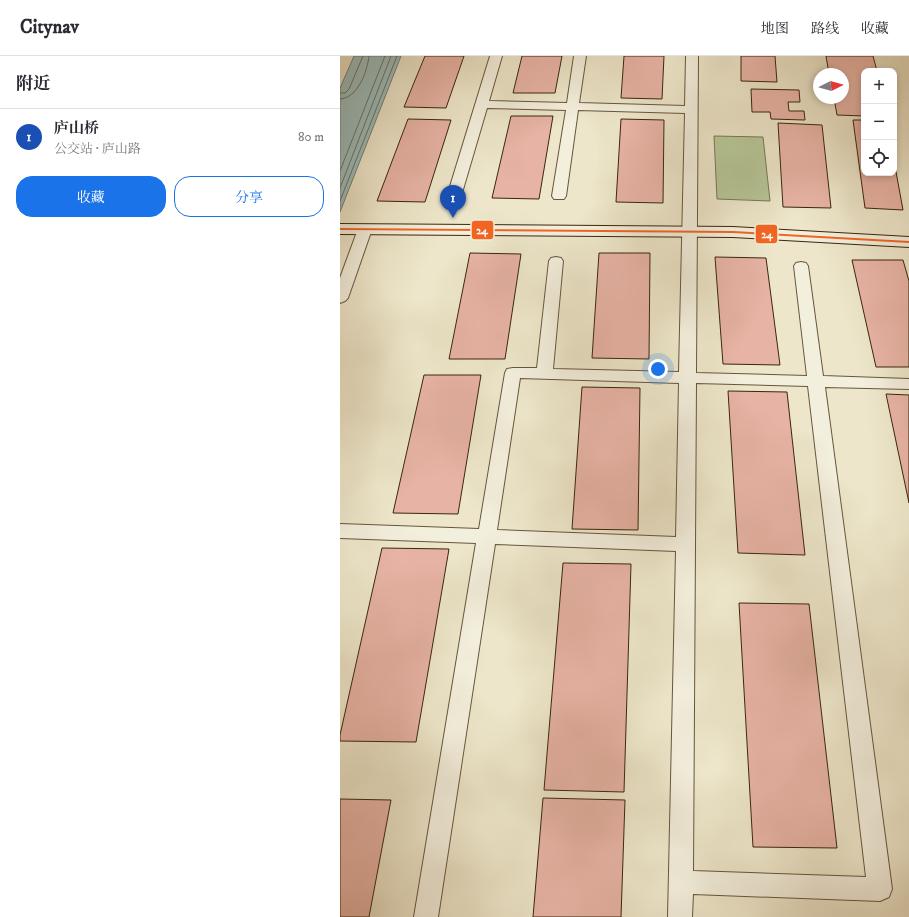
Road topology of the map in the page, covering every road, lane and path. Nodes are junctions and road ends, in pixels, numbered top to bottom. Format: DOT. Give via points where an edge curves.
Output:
graph roads {
  1 [pos="496,56"];
  2 [pos="580,56"];
  3 [pos="692,56"];
  4 [pos="481,104"];
  5 [pos="572,107"];
  6 [pos="692,110"];
  7 [pos="455,193"];
  8 [pos="559,196"];
  9 [pos="352,229"];
  10 [pos="690,232"];
  11 [pos="909,242"];
  12 [pos="556,261"];
  13 [pos="801,266"];
  14 [pos="340,298"];
  15 [pos="544,374"];
  16 [pos="688,379"];
  17 [pos="815,382"];
  18 [pos="909,384"];
  19 [pos="340,532"];
  20 [pos="486,536"];
  21 [pos="685,544"];
  22 [pos="680,882"];
  23 [pos="426,917"];
  24 [pos="680,917"];
  1 -- 4 [label="lane"];
  2 -- 5 [label="lane"];
  3 -- 6 [label="lane"];
  4 -- 5 [label="lane"];
  4 -- 7 [label="lane"];
  5 -- 6 [label="lane"];
  5 -- 8 [label="lane"];
  6 -- 10 [label="lane"];
  9 -- 10 [label="street"];
  9 -- 14 [label="lane"];
  10 -- 11 [label="street"];
  10 -- 16 [label="lane"];
  12 -- 15 [label="lane"];
  13 -- 17 [label="lane"];
  15 -- 16 [label="lane"];
  15 -- 20 [label="lane" via="513,372"];
  16 -- 17 [label="lane"];
  16 -- 21 [label="lane"];
  17 -- 18 [label="lane"];
  17 -- 22 [label="lane" via="880,889"];
  19 -- 20 [label="lane"];
  20 -- 21 [label="lane"];
  20 -- 23 [label="lane"];
  21 -- 22 [label="lane"];
  22 -- 24 [label="lane"];
}
